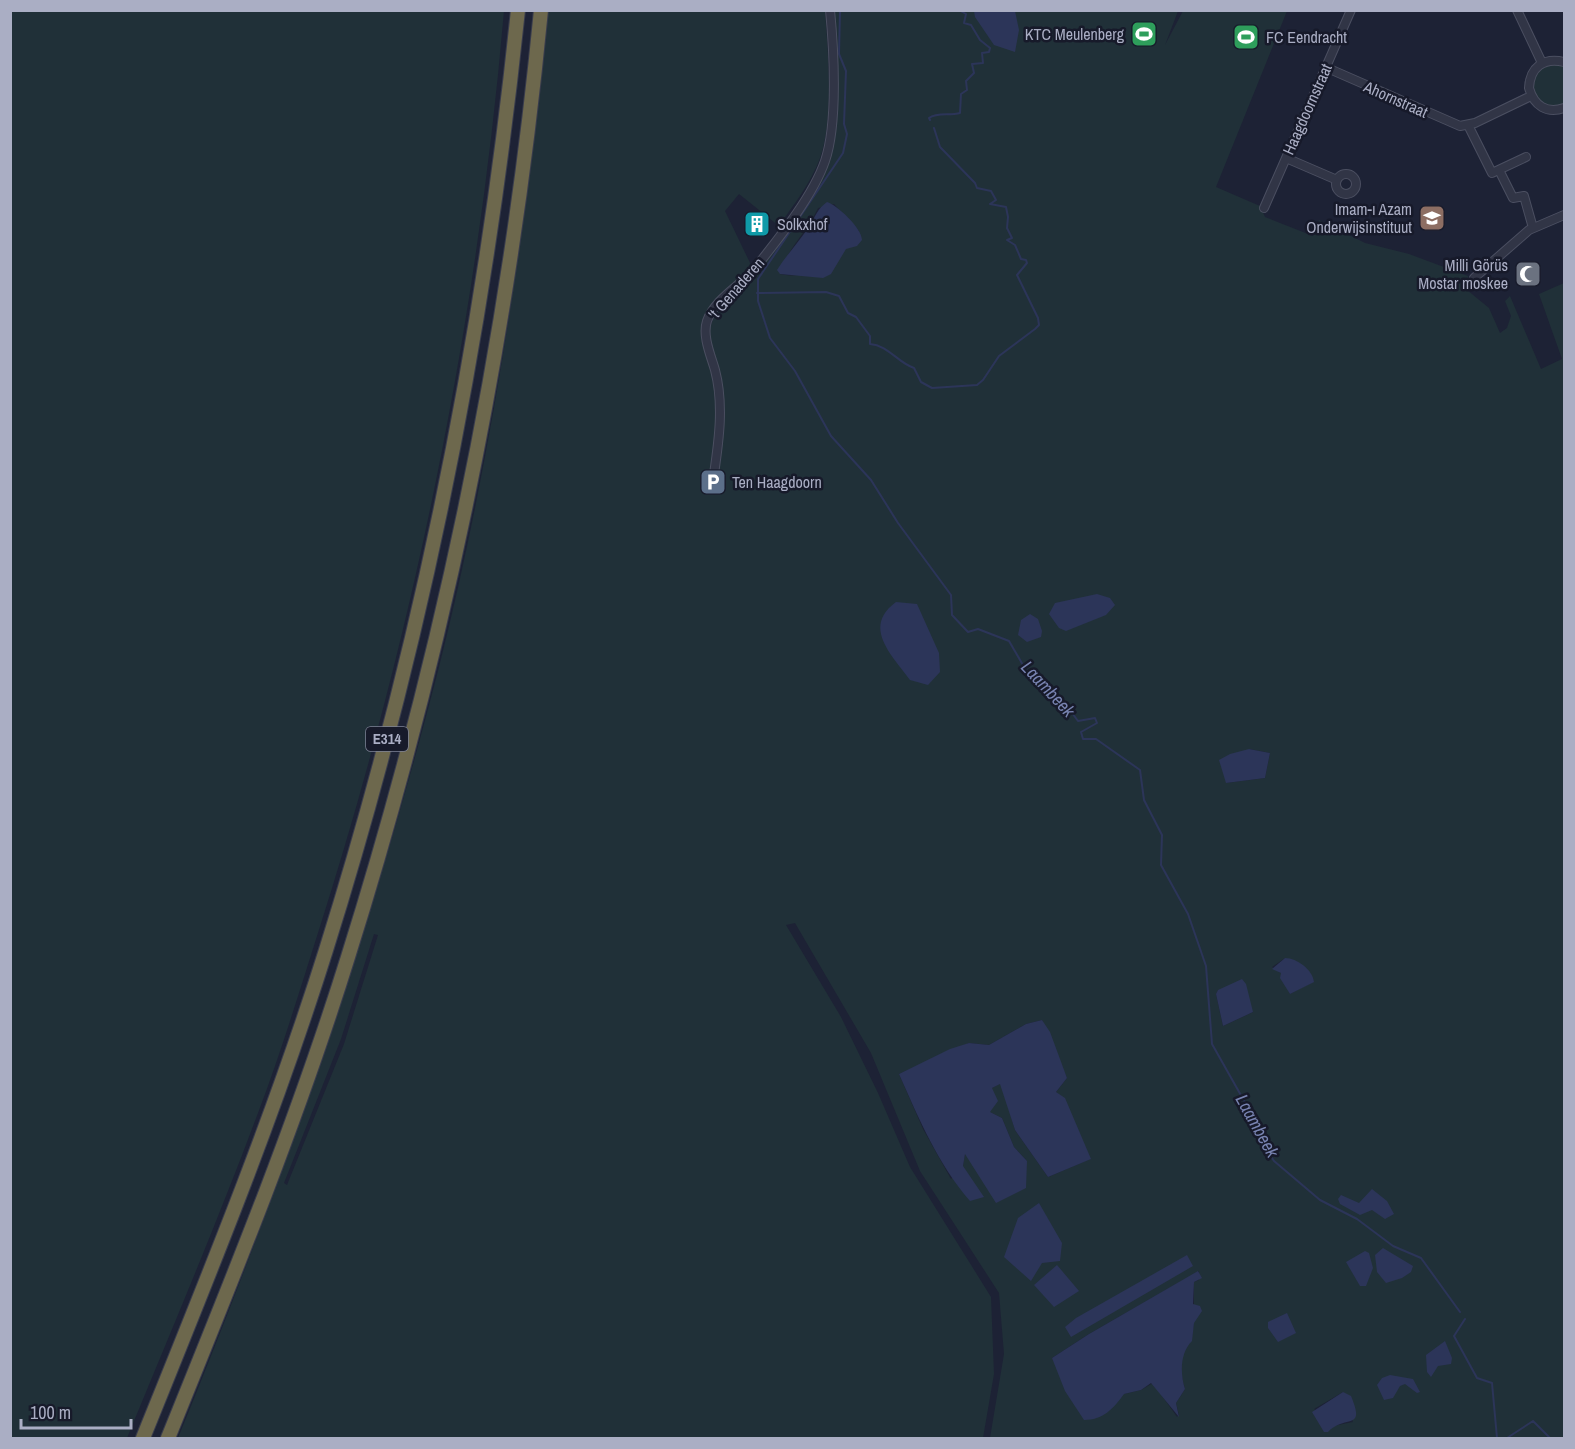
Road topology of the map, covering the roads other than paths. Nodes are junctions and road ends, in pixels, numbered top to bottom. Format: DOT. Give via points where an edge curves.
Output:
graph roads {
  1 [pos="518,10"];
  2 [pos="541,10"];
  3 [pos="830,10"];
  4 [pos="1351,10"];
  5 [pos="1517,10"];
  6 [pos="1564,62"];
  7 [pos="1542,63"];
  8 [pos="1325,67"];
  9 [pos="1531,96"];
  10 [pos="1564,108"];
  11 [pos="1468,125"];
  12 [pos="1526,157"];
  13 [pos="1286,158"];
  14 [pos="1499,170"];
  15 [pos="1337,180"];
  16 [pos="1264,208"];
  17 [pos="1564,215"];
  18 [pos="1533,228"];
  19 [pos="1474,278"];
  20 [pos="714,474"];
  21 [pos="143,1438"];
  22 [pos="168,1438"];
  1 -- 21 [label="highway, E314" via="495,206 464,396 404,678 346,885 282,1079"];
  2 -- 22 [label="highway, E314" via="500,328 469,496 427,682 389,822 305,1087"];
  3 -- 20 [label="street, 't Genaderen" via="832,127 823,166 759,262 707,321 705,330 720,403"];
  4 -- 8 [label="street, Haagdoornstraat"];
  5 -- 7 [label="street"];
  6 -- 7 [label="street"];
  7 -- 9 [label="street" via="1529,81"];
  8 -- 11 [label="street, Ahornstraat" via="1448,122"];
  8 -- 13 [label="street, Haagdoornstraat"];
  9 -- 10 [label="street" via="1545,109"];
  9 -- 11 [label="street"];
  11 -- 14 [label="street" via="1492,173"];
  12 -- 14 [label="street"];
  13 -- 15 [label="street"];
  13 -- 16 [label="street, Haagdoornstraat"];
  14 -- 18 [label="street" via="1513,198 1524,196"];
  17 -- 18 [label="street"];
  18 -- 19 [label="street"];
}
